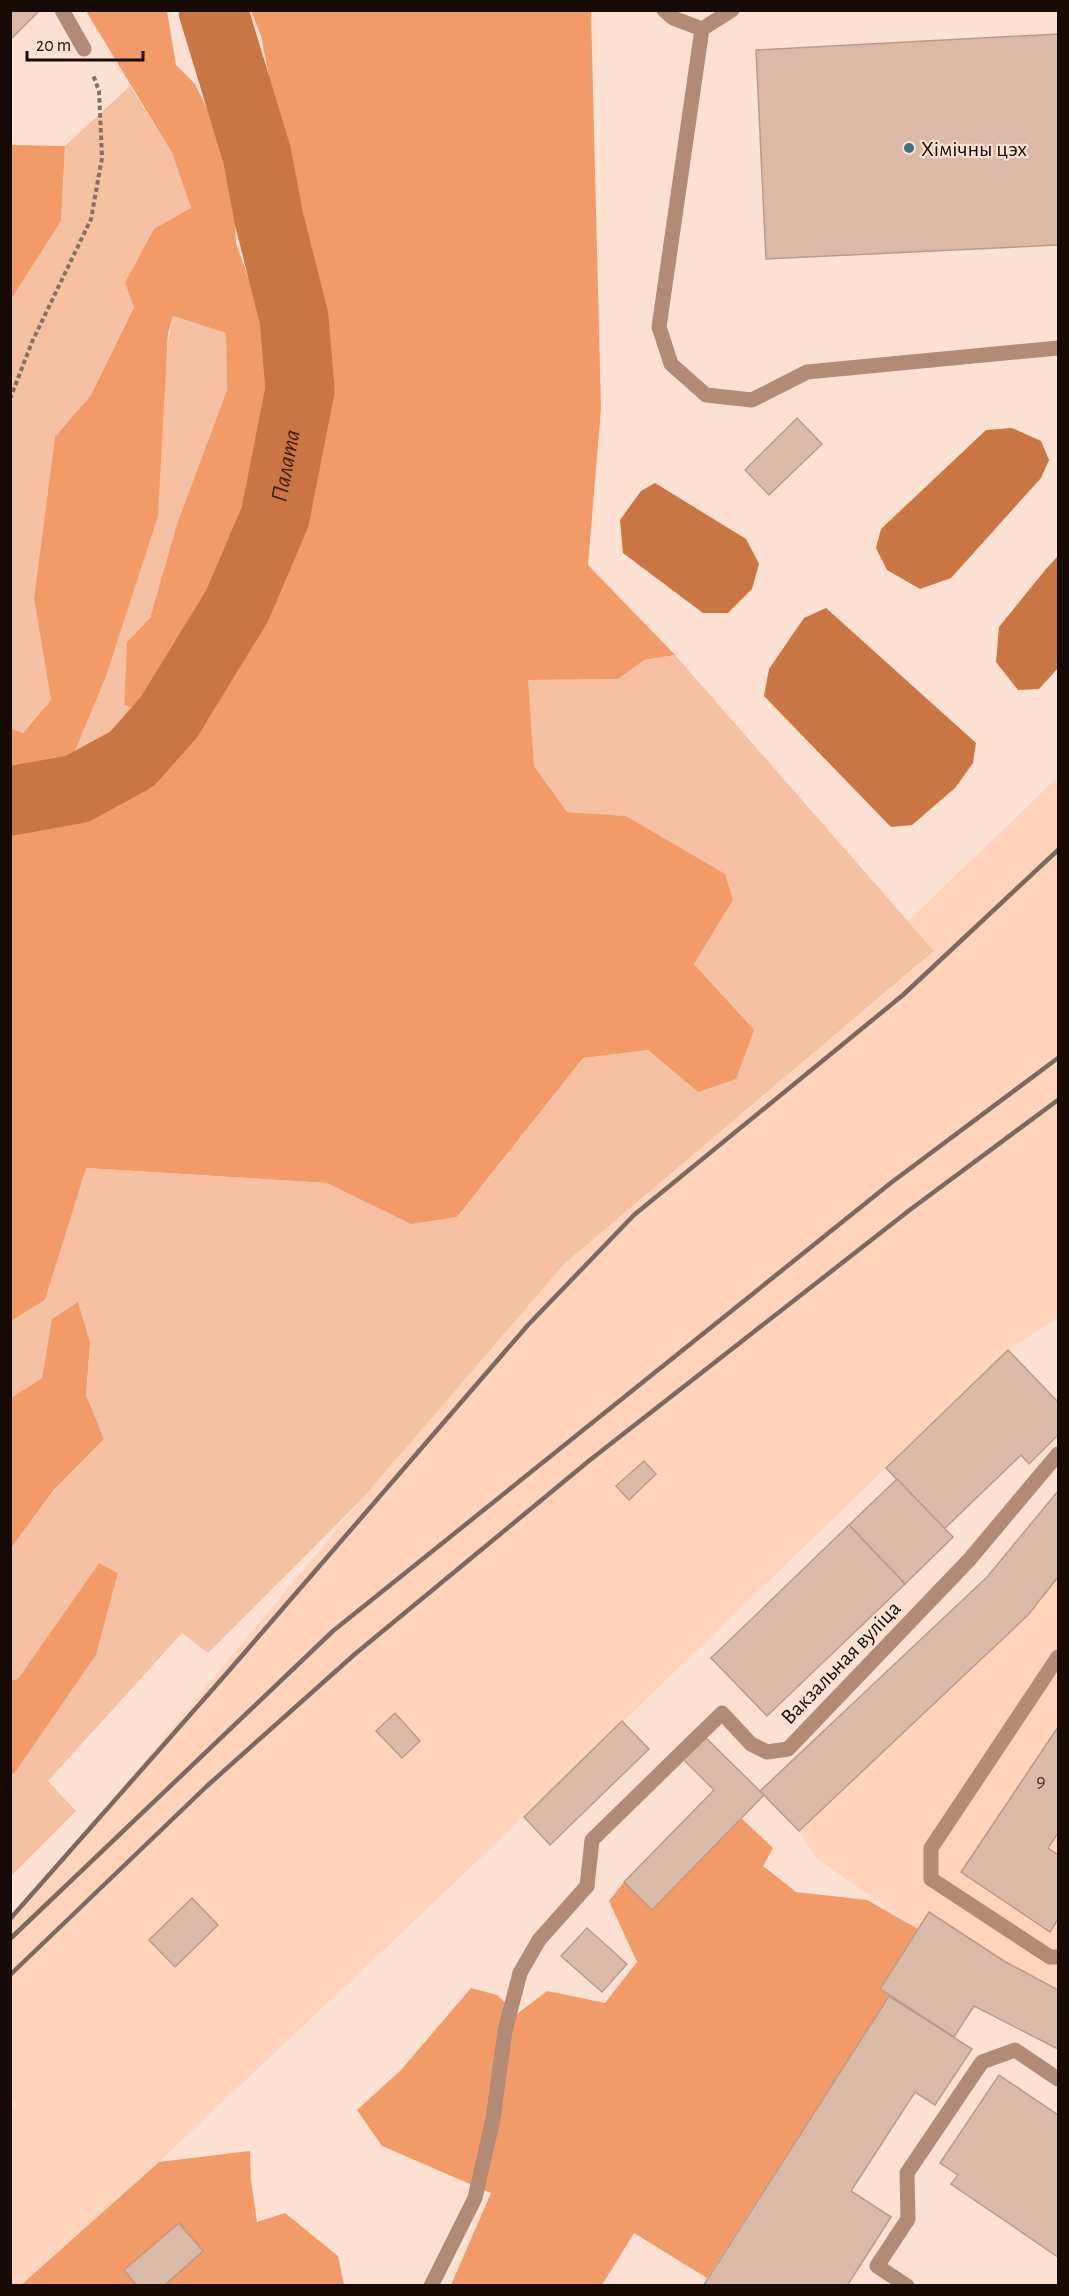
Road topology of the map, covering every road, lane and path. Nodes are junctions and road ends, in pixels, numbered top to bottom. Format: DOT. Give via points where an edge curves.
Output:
graph roads {
  1 [pos="62,10"];
  2 [pos="664,10"];
  3 [pos="732,10"];
  4 [pos="702,29"];
  5 [pos="84,49"];
  6 [pos="1059,348"];
  7 [pos="10,399"];
  8 [pos="1059,1454"];
  9 [pos="1059,1657"];
  10 [pos="1059,1957"];
  11 [pos="1059,2079"];
  12 [pos="431,2286"];
  13 [pos="907,2286"];
  1 -- 5 [label="street"];
  2 -- 4 [label="street" via="673,18"];
  3 -- 4 [label="street"];
  4 -- 6 [label="street" via="659,327 671,364 706,395 752,400 807,372"];
  5 -- 7 [label="path" via="99,91 102,158 91,219 32,342"];
  8 -- 12 [label="street, Вакзальная вуліца" via="969,1560 788,1749 767,1752 751,1744 722,1713 592,1840 587,1886 539,1940 520,1973 505,2031 493,2119 475,2198"];
  9 -- 10 [label="street" via="931,1848 931,1879 1050,1958"];
  11 -- 13 [label="street" via="1015,2050 982,2062 907,2173 908,2219 877,2266"];
}
